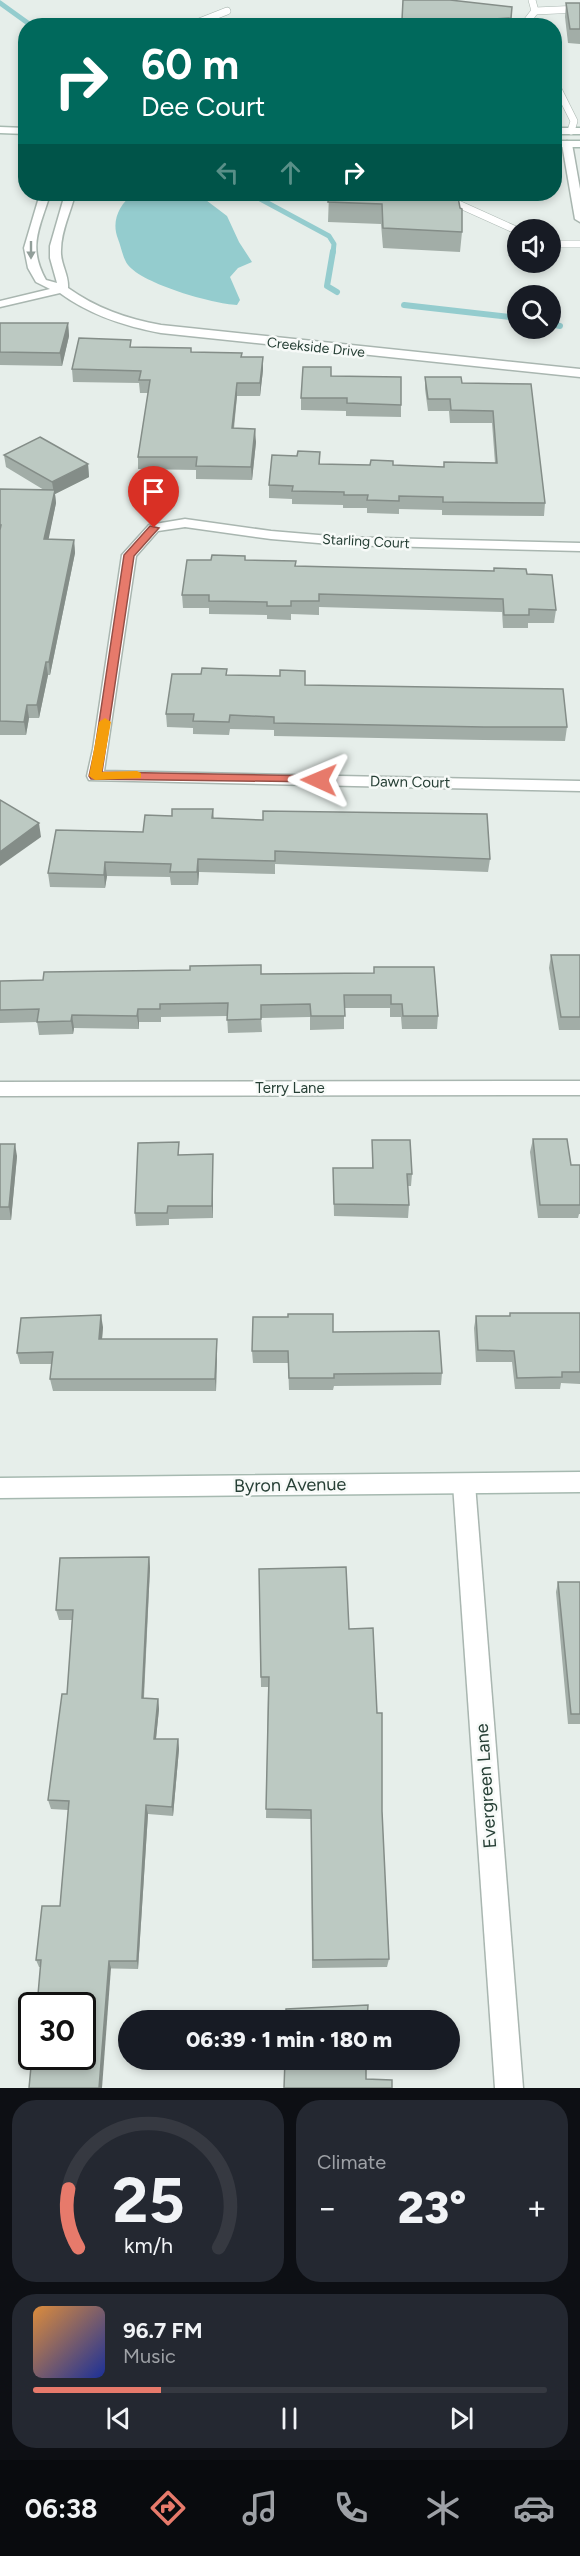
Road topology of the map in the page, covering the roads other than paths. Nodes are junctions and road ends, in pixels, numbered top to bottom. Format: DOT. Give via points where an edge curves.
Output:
graph roads {
  1 [pos="532,0"];
  2 [pos="580,9"];
  3 [pos="534,10"];
  4 [pos="227,11"];
  5 [pos="209,18"];
  6 [pos="529,18"];
  7 [pos="562,97"];
  8 [pos="0,130"];
  9 [pos="18,131"];
  10 [pos="575,131"];
  11 [pos="562,143"];
  12 [pos="567,144"];
  13 [pos="580,144"];
  14 [pos="43,201"];
  15 [pos="68,201"];
  16 [pos="452,201"];
  17 [pos="41,208"];
  18 [pos="467,208"];
  19 [pos="66,209"];
  20 [pos="451,209"];
  21 [pos="580,219"];
  22 [pos="507,226"];
  23 [pos="561,243"];
  24 [pos="580,244"];
  25 [pos="62,289"];
  26 [pos="0,304"];
  27 [pos="580,373"];
  28 [pos="580,547"];
  29 [pos="95,776"];
  30 [pos="580,786"];
  31 [pos="580,1088"];
  32 [pos="0,1089"];
  33 [pos="580,1482"];
  34 [pos="464,1484"];
  35 [pos="0,1488"];
  36 [pos="509,2088"];
  1 -- 3 [label="lane"];
  2 -- 3 [label="lane"];
  3 -- 6 [label="lane"];
  4 -- 5 [label="lane"];
  7 -- 10 [label="lane"];
  8 -- 9 [label="street"];
  11 -- 12 [label="street"];
  12 -- 13 [label="street"];
  12 -- 21 [label="street"];
  14 -- 17 [label="street, Creekside Drive"];
  15 -- 19 [label="street"];
  16 -- 18 [label="lane"];
  17 -- 19 [label="street"];
  17 -- 25 [label="street, Creekside Drive, one-way" via="30,256 42,282"];
  18 -- 20 [label="lane"];
  18 -- 22 [label="lane"];
  19 -- 25 [label="street" via="55,256 64,277"];
  23 -- 24 [label="lane"];
  25 -- 26 [label="street"];
  25 -- 27 [label="street, Creekside Drive" via="104,315 160,329"];
  28 -- 29 [label="street, Starling Court" via="342,541 185,524 154,528 129,555"];
  29 -- 30 [label="street, Dawn Court"];
  31 -- 32 [label="street, Terry Lane"];
  33 -- 34 [label="street, Byron Avenue"];
  34 -- 35 [label="street, Byron Avenue"];
  34 -- 36 [label="street, Evergreen Lane"];
}
